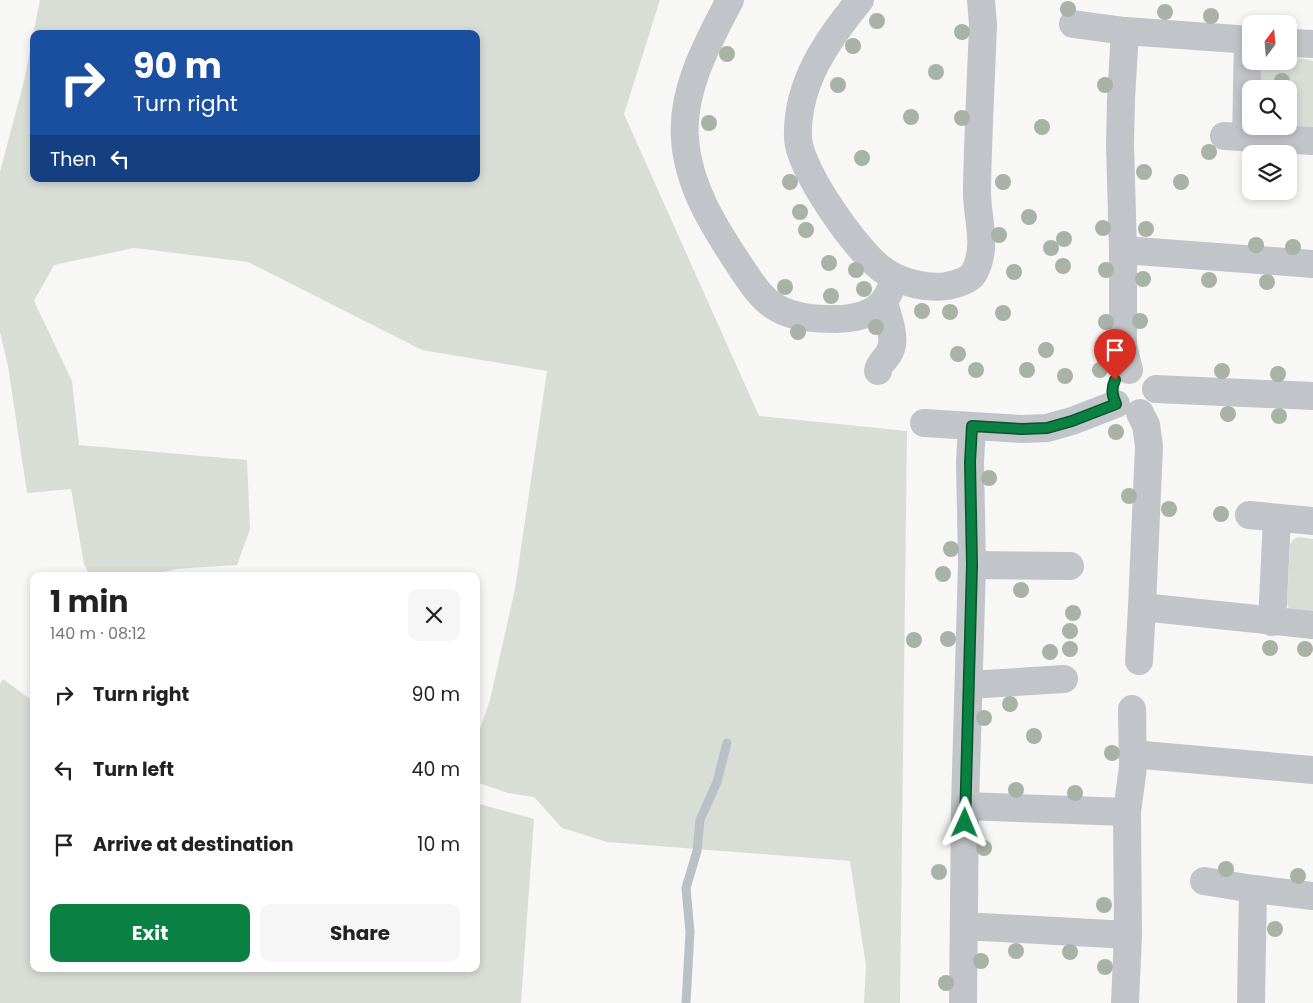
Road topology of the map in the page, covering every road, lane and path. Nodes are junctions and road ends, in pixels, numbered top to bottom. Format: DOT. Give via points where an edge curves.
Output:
graph roads {
  1 [pos="730,0"];
  2 [pos="860,0"];
  3 [pos="981,0"];
  4 [pos="1073,24"];
  5 [pos="1124,32"];
  6 [pos="1242,39"];
  7 [pos="1298,43"];
  8 [pos="1313,44"];
  9 [pos="1245,70"];
  10 [pos="1313,141"];
  11 [pos="1123,250"];
  12 [pos="1313,264"];
  13 [pos="896,278"];
  14 [pos="884,301"];
  15 [pos="1129,370"];
  16 [pos="878,371"];
  17 [pos="1156,390"];
  18 [pos="1313,396"];
  19 [pos="1128,408"];
  20 [pos="924,423"];
  21 [pos="972,426"];
  22 [pos="1249,515"];
  23 [pos="1277,518"];
  24 [pos="1313,521"];
  25 [pos="972,565"];
  26 [pos="1070,566"];
  27 [pos="1142,607"];
  28 [pos="1272,622"];
  29 [pos="1313,625"];
  30 [pos="1139,661"];
  31 [pos="1064,679"];
  32 [pos="969,685"];
  33 [pos="1132,709"];
  34 [pos="1132,754"];
  35 [pos="1313,770"];
  36 [pos="965,806"];
  37 [pos="1127,812"];
  38 [pos="1204,881"];
  39 [pos="1253,889"];
  40 [pos="1313,896"];
  41 [pos="964,926"];
  42 [pos="1128,935"];
  43 [pos="963,1003"];
  44 [pos="1126,1003"];
  45 [pos="1251,1003"];
  1 -- 14 [label="street" via="688,96 684,138 701,200 754,286 776,308 808,318 845,319 876,310"];
  2 -- 13 [label="street" via="834,33 809,76 801,108 798,141 807,169 858,247"];
  3 -- 13 [label="street" via="983,25 976,191 982,234 978,264 972,276 944,286 914,284"];
  4 -- 5 [label="street"];
  5 -- 6 [label="street"];
  5 -- 11 [label="street" via="1120,136"];
  7 -- 8 [label="street"];
  9 -- 10 [label="street" via="1235,137"];
  11 -- 12 [label="street"];
  11 -- 15 [label="street" via="1123,346"];
  13 -- 14 [label="street"];
  14 -- 16 [label="street" via="893,342 892,350"];
  15 -- 17 [label="street" via="1139,369 1147,373"];
  15 -- 19 [label="street" via="1121,373 1112,388 1112,396"];
  17 -- 18 [label="street"];
  17 -- 19 [label="street" via="1152,404"];
  19 -- 21 [label="street" via="1047,428"];
  19 -- 27 [label="street" via="1146,425 1149,446"];
  20 -- 21 [label="street"];
  21 -- 25 [label="street"];
  22 -- 23 [label="street"];
  23 -- 24 [label="street"];
  23 -- 28 [label="street"];
  25 -- 26 [label="street"];
  25 -- 32 [label="street"];
  27 -- 28 [label="street"];
  27 -- 30 [label="street"];
  28 -- 29 [label="street"];
  31 -- 32 [label="street"];
  32 -- 36 [label="street"];
  33 -- 34 [label="street"];
  34 -- 35 [label="street"];
  34 -- 37 [label="street"];
  36 -- 37 [label="street"];
  36 -- 41 [label="street"];
  37 -- 42 [label="street"];
  38 -- 39 [label="street"];
  39 -- 40 [label="street"];
  39 -- 45 [label="street"];
  41 -- 42 [label="street"];
  41 -- 43 [label="street"];
  42 -- 44 [label="street"];
}
